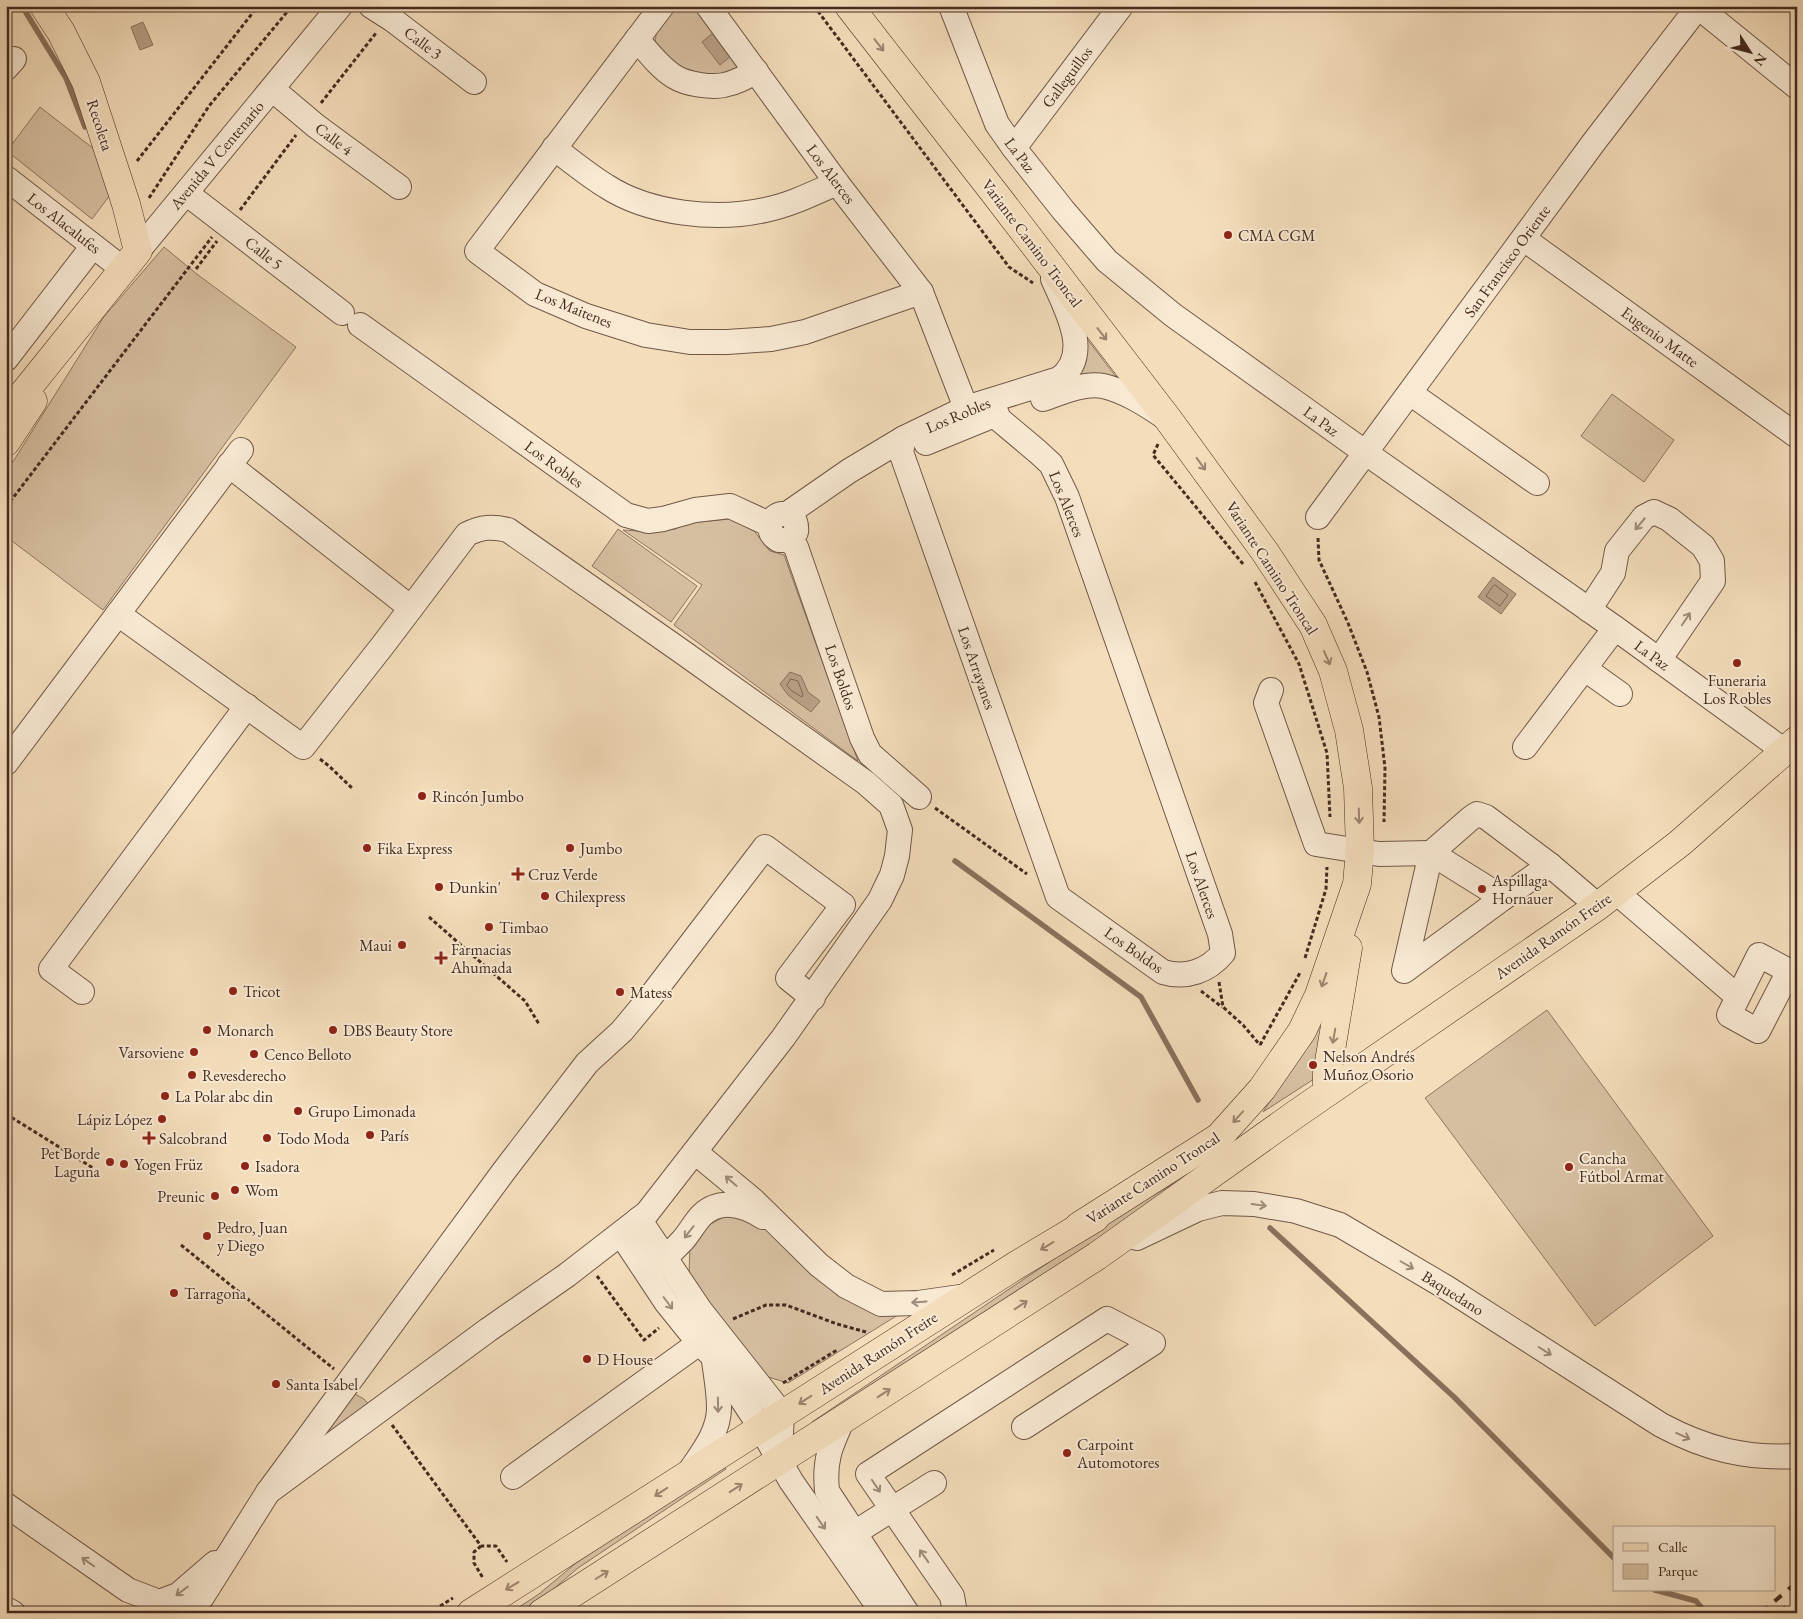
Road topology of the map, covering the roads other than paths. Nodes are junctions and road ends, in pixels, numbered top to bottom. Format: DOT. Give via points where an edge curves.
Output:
graph roads {
  1 [pos="44,6"];
  2 [pos="371,6"];
  3 [pos="662,6"];
  4 [pos="708,6"];
  5 [pos="849,6"];
  6 [pos="951,6"];
  7 [pos="1121,6"];
  8 [pos="1698,6"];
  9 [pos="335,8"];
  10 [pos="637,39"];
  11 [pos="756,72"];
  12 [pos="474,82"];
  13 [pos="1797,87"];
  14 [pos="272,89"];
  15 [pos="554,148"];
  16 [pos="1014,148"];
  17 [pos="6,178"];
  18 [pos="837,183"];
  19 [pos="399,187"];
  20 [pos="186,193"];
  21 [pos="1524,239"];
  22 [pos="94,246"];
  23 [pos="130,260"];
  24 [pos="1039,272"];
  25 [pos="921,292"];
  26 [pos="94,305"];
  27 [pos="351,319"];
  28 [pos="6,359"];
  29 [pos="1060,386"];
  30 [pos="1410,393"];
  31 [pos="966,408"];
  32 [pos="6,415"];
  33 [pos="994,416"];
  34 [pos="1168,419"];
  35 [pos="1797,436"];
  36 [pos="6,442"];
  37 [pos="903,445"];
  38 [pos="1366,454"];
  39 [pos="1537,483"];
  40 [pos="1318,517"];
  41 [pos="786,526"];
  42 [pos="411,608"];
  43 [pos="1588,610"];
  44 [pos="118,614"];
  45 [pos="1615,628"];
  46 [pos="1659,660"];
  47 [pos="1585,669"];
  48 [pos="1271,690"];
  49 [pos="1620,694"];
  50 [pos="247,706"];
  51 [pos="1791,746"];
  52 [pos="1525,747"];
  53 [pos="6,763"];
  54 [pos="920,797"];
  55 [pos="1360,850"];
  56 [pos="1431,853"];
  57 [pos="1550,865"];
  58 [pos="1356,884"];
  59 [pos="1058,897"];
  60 [pos="1503,898"];
  61 [pos="1607,899"];
  62 [pos="1215,962"];
  63 [pos="82,992"];
  64 [pos="1738,997"];
  65 [pos="813,998"];
  66 [pos="1328,1092"];
  67 [pos="1296,1114"];
  68 [pos="695,1152"];
  69 [pos="639,1219"];
  70 [pos="1079,1226"];
  71 [pos="621,1234"];
  72 [pos="789,1234"];
  73 [pos="1097,1256"];
  74 [pos="666,1258"];
  75 [pos="645,1272"];
  76 [pos="967,1296"];
  77 [pos="702,1345"];
  78 [pos="843,1420"];
  79 [pos="771,1421"];
  80 [pos="1024,1427"];
  81 [pos="1797,1456"];
  82 [pos="780,1460"];
  83 [pos="687,1475"];
  84 [pos="513,1477"];
  85 [pos="934,1483"];
  86 [pos="268,1492"];
  87 [pos="6,1505"];
  88 [pos="892,1510"];
  89 [pos="845,1539"];
  90 [pos="232,1548"];
  91 [pos="872,1579"];
  92 [pos="6,1609"];
  93 [pos="13,1613"];
  94 [pos="189,1613"];
  95 [pos="472,1613"];
  96 [pos="542,1613"];
  97 [pos="883,1613"];
  98 [pos="907,1613"];
  99 [pos="955,1613"];
  1 -- 23 [label="main road, Recoleta" via="86,82 119,184"];
  2 -- 12 [label="street, Calle 3"];
  3 -- 10 [label="street, Los Maitenes"];
  4 -- 11 [label="street, Los Alerces"];
  5 -- 24 [label="main road, Variante Camino Troncal, one-way" via="996,195"];
  6 -- 16 [label="street, La Paz" via="997,124"];
  7 -- 16 [label="street, Galleguillos"];
  8 -- 13 [label="street"];
  8 -- 21 [label="street, San Francisco Oriente"];
  9 -- 14 [label="street, Avenida V Centenario"];
  10 -- 11 [label="street" via="675,78 690,83 722,86"];
  10 -- 15 [label="street, Los Maitenes"];
  11 -- 18 [label="street, Los Alerces"];
  14 -- 19 [label="street, Calle 4"];
  14 -- 20 [label="street, Avenida V Centenario"];
  15 -- 18 [label="street" via="607,187 628,198 683,212 736,215 767,210"];
  15 -- 25 [label="street, Los Maitenes" via="477,251 535,294 586,316 646,335 690,342 754,341 805,332"];
  16 -- 38 [label="street, La Paz" via="1107,261 1173,314"];
  17 -- 22 [label="street, Los Alacalufes"];
  18 -- 25 [label="street, Los Alerces"];
  20 -- 23 [label="street, Avenida V Centenario"];
  20 -- 27 [label="street, Calle 5"];
  21 -- 30 [label="street, San Francisco Oriente"];
  21 -- 35 [label="street, Eugenio Matte"];
  22 -- 23 [label="street, Los Alacalufes"];
  22 -- 28 [label="street"];
  23 -- 26 [label="main road, Avenida V Centenario"];
  24 -- 29 [label="street" via="1070,322 1077,350"];
  24 -- 34 [label="main road, Variante Camino Troncal, one-way"];
  25 -- 31 [label="street, Los Alerces"];
  26 -- 32 [label="main road, Avenida V Centenario"];
  26 -- 36 [label="main road, Avenida V Centenario"];
  27 -- 41 [label="street, Los Robles" via="626,515 648,521 730,506"];
  29 -- 31 [label="street, Los Robles"];
  29 -- 33 [label="street, Los Robles"];
  29 -- 34 [label="street, Los Robles" via="1103,386 1139,400"];
  30 -- 38 [label="street, San Francisco Oriente"];
  30 -- 39 [label="street"];
  31 -- 33 [label="street, Los Alerces"];
  31 -- 37 [label="street, Los Robles"];
  33 -- 37 [label="street, Los Robles" via="938,439"];
  33 -- 62 [label="street, Los Alerces" via="1051,464 1067,497 1220,934 1223,953"];
  34 -- 55 [label="main road, Variante Camino Troncal, one-way" via="1266,552 1313,626 1333,671 1349,730 1358,788"];
  37 -- 41 [label="street, Los Robles" via="849,470"];
  37 -- 59 [label="street, Los Arrayanes"];
  38 -- 40 [label="street, San Francisco Oriente"];
  38 -- 43 [label="street, La Paz"];
  41 -- 54 [label="street, Los Boldos" via="862,738 870,754"];
  42 -- 44 [label="street" via="235,457"];
  42 -- 50 [label="street" via="303,748"];
  42 -- 65 [label="street" via="467,534 494,526 508,530 682,650 866,783 891,805 900,830 892,875 880,900"];
  43 -- 45 [label="street, La Paz"];
  46 -- 43 [label="street, one-way" via="1712,581 1712,561 1703,546 1669,519 1654,512 1644,518 1618,551 1614,573"];
  44 -- 50 [label="street"];
  44 -- 53 [label="street"];
  45 -- 46 [label="street, La Paz"];
  45 -- 47 [label="street"];
  46 -- 51 [label="street, La Paz"];
  47 -- 49 [label="street"];
  47 -- 52 [label="street"];
  48 -- 55 [label="street" via="1266,703 1316,844"];
  50 -- 63 [label="street" via="51,968"];
  51 -- 61 [label="main road, Avenida Ramón Freire" via="1680,843"];
  55 -- 56 [label="street" via="1380,854"];
  55 -- 58 [label="main road, Variante Camino Troncal"];
  56 -- 57 [label="street" via="1476,814 1486,817"];
  56 -- 60 [label="street"];
  56 -- 60 [label="street" via="1404,972"];
  57 -- 60 [label="street"];
  57 -- 61 [label="street"];
  58 -- 66 [label="main road, one-way" via="1345,976 1326,1074"];
  58 -- 70 [label="main road, Variante Camino Troncal, one-way" via="1319,995 1302,1030 1245,1109 1219,1137"];
  59 -- 62 [label="street, Los Boldos" via="1163,972 1182,976"];
  61 -- 64 [label="street"];
  61 -- 66 [label="main road, Avenida Ramón Freire"];
  65 -- 68 [label="street"];
  65 -- 86 [label="street" via="788,978 842,905 765,847 651,996 622,1031 587,1063"];
  66 -- 67 [label="main road, Avenida Ramón Freire"];
  67 -- 70 [label="main road, Avenida Ramón Freire"];
  67 -- 73 [label="main road, Avenida Ramón Freire"];
  68 -- 69 [label="street"];
  72 -- 68 [label="street, one-way"];
  69 -- 71 [label="street"];
  69 -- 74 [label="street"];
  70 -- 76 [label="main road, Avenida Ramón Freire, one-way"];
  71 -- 75 [label="street"];
  71 -- 86 [label="street"];
  72 -- 74 [label="street, one-way" via="737,1204 718,1206 703,1214"];
  76 -- 72 [label="street, one-way" via="881,1304 846,1286 819,1265"];
  78 -- 73 [label="main road, Avenida Ramón Freire, one-way"];
  73 -- 81 [label="street, Baquedano, one-way" via="1198,1209 1222,1203 1296,1211 1340,1226 1447,1288 1683,1436 1729,1452 1753,1456"];
  74 -- 75 [label="street"];
  74 -- 77 [label="street" via="700,1310"];
  75 -- 77 [label="street, one-way"];
  76 -- 79 [label="main road, Avenida Ramón Freire, one-way"];
  77 -- 79 [label="street"];
  77 -- 83 [label="street, one-way" via="719,1407 718,1417 711,1438"];
  77 -- 84 [label="street"];
  78 -- 82 [label="main road, Avenida Ramón Freire"];
  78 -- 89 [label="street" via="828,1453 825,1470 827,1491"];
  79 -- 82 [label="street"];
  79 -- 83 [label="main road, Avenida Ramón Freire"];
  80 -- 88 [label="street, one-way" via="1153,1342 1108,1319 868,1474"];
  82 -- 89 [label="street, one-way" via="791,1481"];
  96 -- 82 [label="main road, Avenida Ramón Freire, one-way"];
  83 -- 95 [label="main road, Avenida Ramón Freire, one-way"];
  85 -- 88 [label="street"];
  86 -- 90 [label="street"];
  90 -- 87 [label="street, one-way" via="178,1595 159,1602 128,1590"];
  88 -- 89 [label="street"];
  99 -- 88 [label="street, one-way" via="952,1596"];
  89 -- 91 [label="street"];
  90 -- 94 [label="street"];
  91 -- 97 [label="street"];
  91 -- 98 [label="street"];
  92 -- 93 [label="street"];
}
